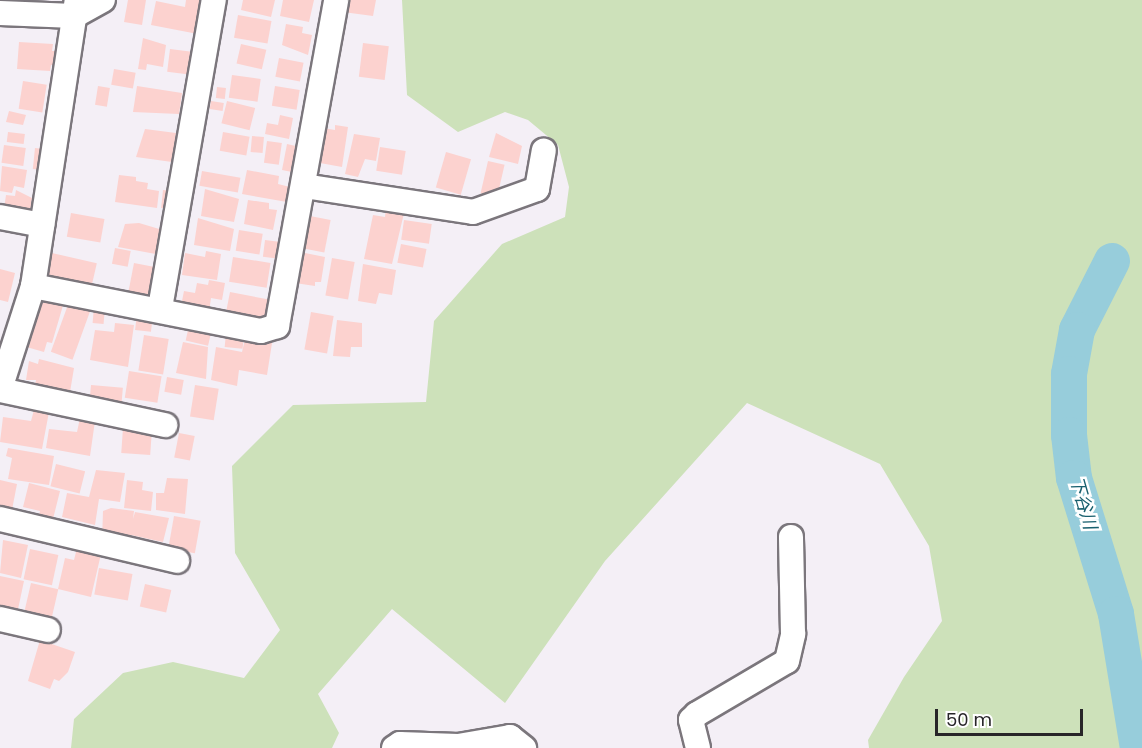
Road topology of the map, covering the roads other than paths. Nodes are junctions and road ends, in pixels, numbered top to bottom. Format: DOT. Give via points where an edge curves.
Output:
graph roads {
  1 [pos="103,0"];
  2 [pos="214,0"];
  3 [pos="336,0"];
  4 [pos="76,8"];
  5 [pos="0,13"];
  6 [pos="544,151"];
  7 [pos="304,186"];
  8 [pos="0,217"];
  9 [pos="42,225"];
  10 [pos="33,286"];
  11 [pos="160,308"];
  12 [pos="0,389"];
  13 [pos="165,425"];
  14 [pos="0,519"];
  15 [pos="792,537"];
  16 [pos="177,561"];
  17 [pos="0,619"];
  18 [pos="48,630"];
  19 [pos="394,748"];
  20 [pos="524,748"];
  21 [pos="698,748"];
  1 -- 4 [label="street"];
  2 -- 11 [label="street"];
  3 -- 7 [label="street"];
  4 -- 5 [label="street"];
  4 -- 9 [label="street"];
  6 -- 7 [label="street" via="537,189 472,212"];
  7 -- 11 [label="street" via="277,326 261,331"];
  8 -- 9 [label="street"];
  9 -- 10 [label="street"];
  10 -- 11 [label="street"];
  10 -- 12 [label="street"];
  12 -- 13 [label="street"];
  14 -- 16 [label="street"];
  15 -- 21 [label="street" via="793,634 787,661 697,714 691,720"];
  17 -- 18 [label="street"];
  19 -- 20 [label="street" via="400,744 458,746 510,738"];
}
